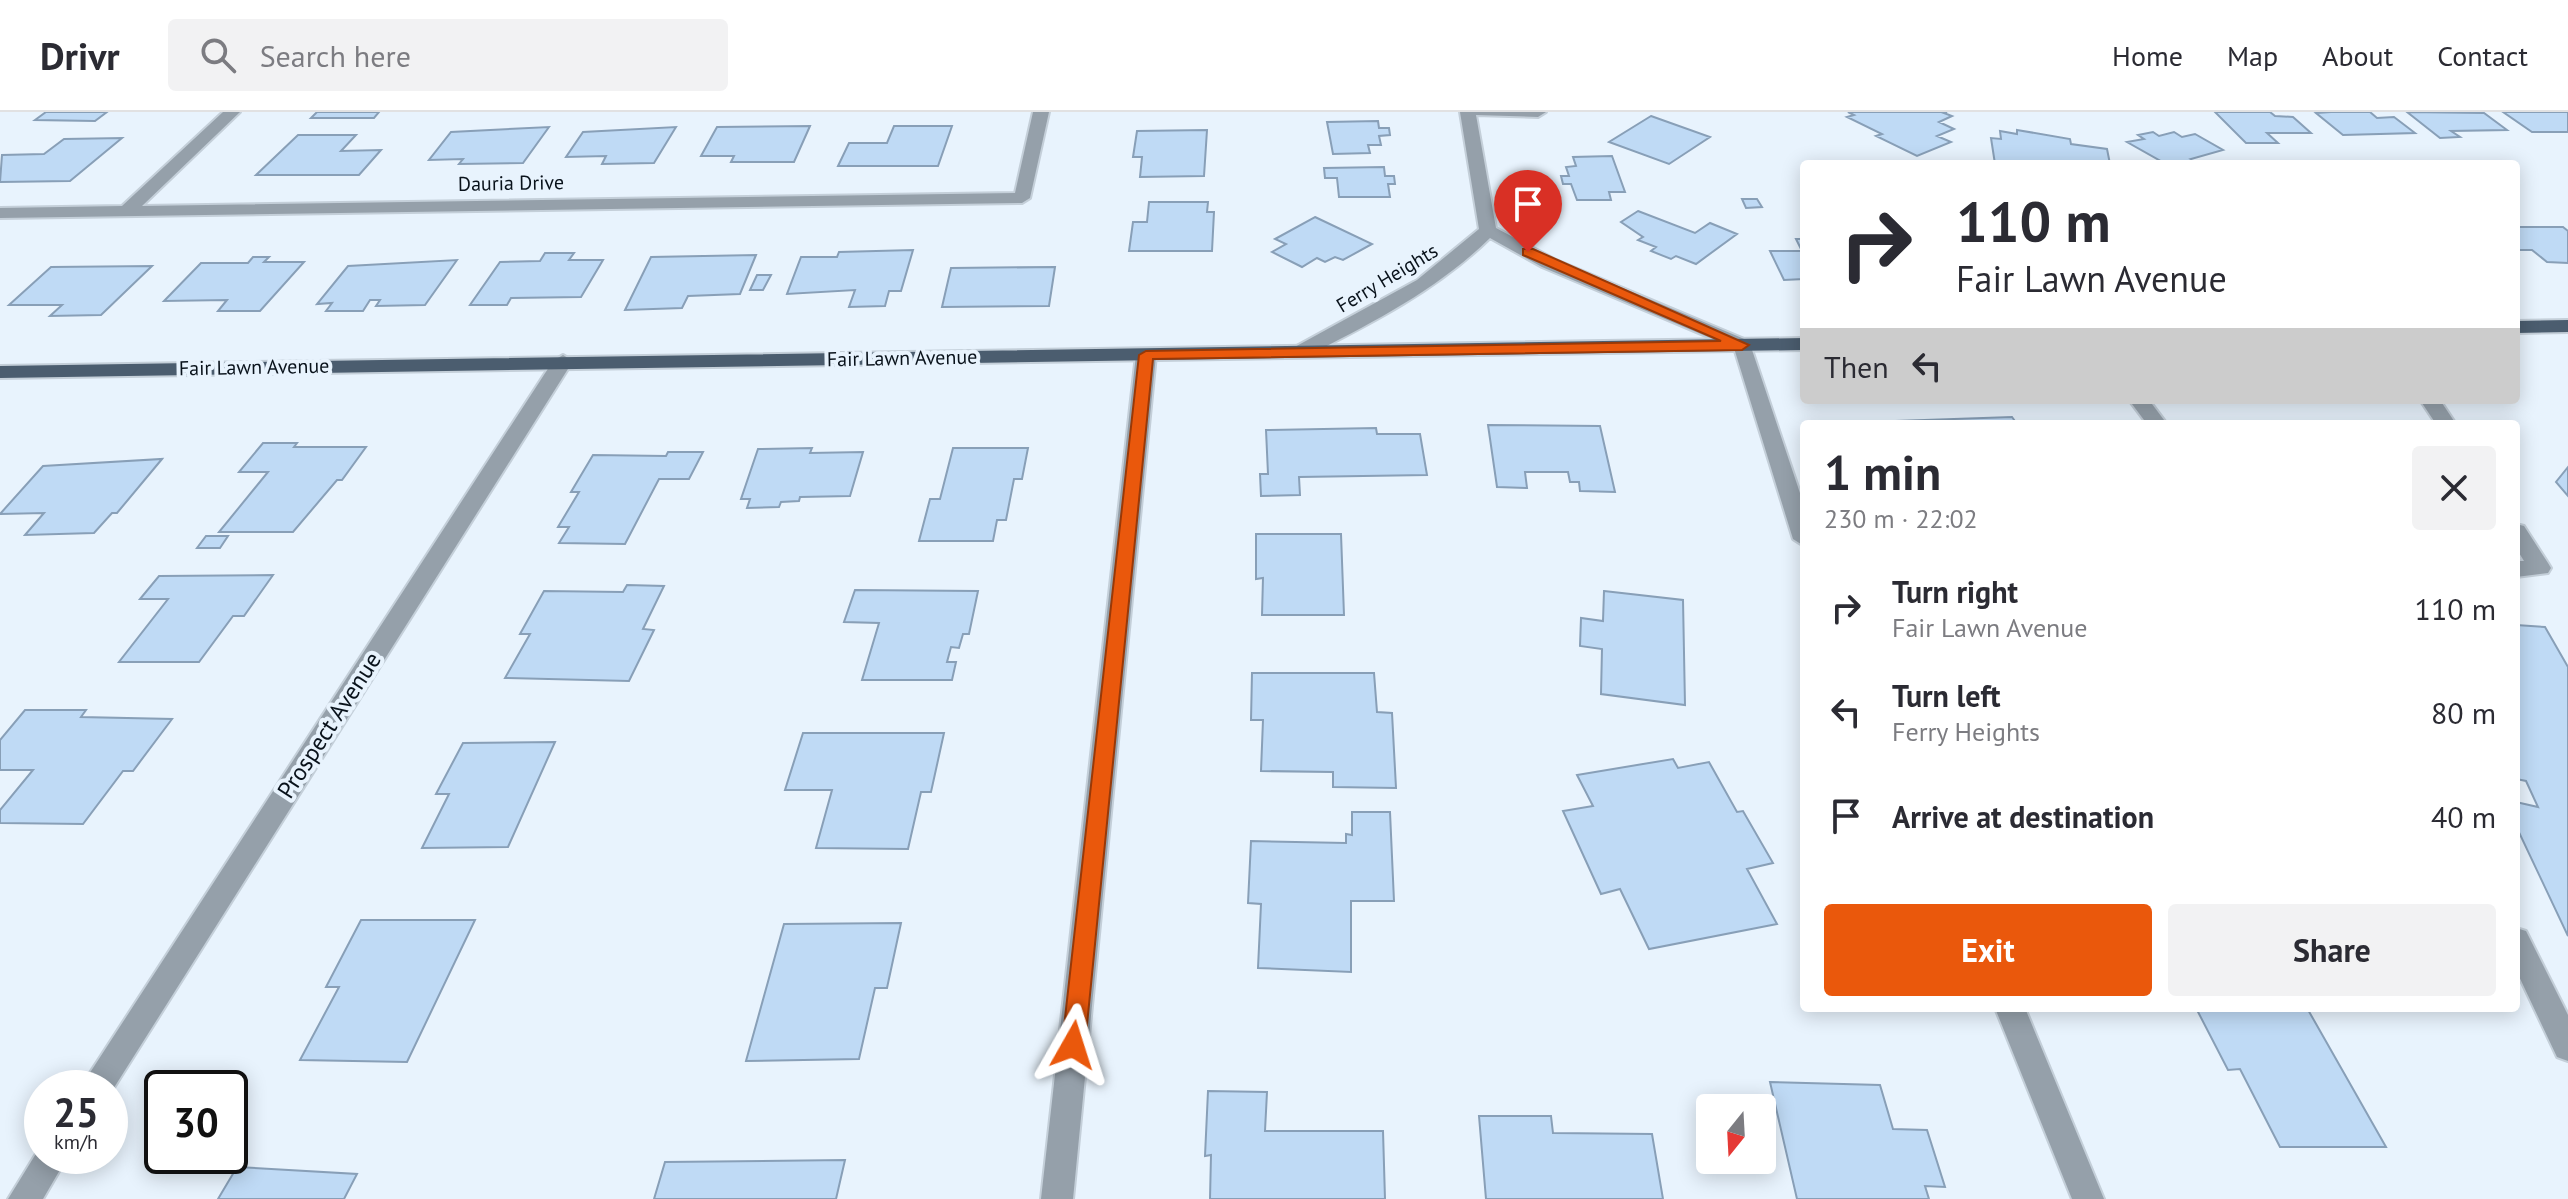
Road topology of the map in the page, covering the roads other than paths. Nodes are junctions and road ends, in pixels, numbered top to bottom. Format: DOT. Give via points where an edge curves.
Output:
graph roads {
  1 [pos="232,112"];
  2 [pos="1041,112"];
  3 [pos="1468,112"];
  4 [pos="1481,112"];
  5 [pos="1538,112"];
  6 [pos="127,211"];
  7 [pos="0,213"];
  8 [pos="1488,230"];
  9 [pos="2568,326"];
  10 [pos="2520,327"];
  11 [pos="1800,344"];
  12 [pos="1742,345"];
  13 [pos="1300,352"];
  14 [pos="1146,355"];
  15 [pos="563,361"];
  16 [pos="0,372"];
  17 [pos="1800,526"];
  18 [pos="2520,537"];
  19 [pos="2520,569"];
  20 [pos="2520,948"];
  21 [pos="2012,1012"];
  22 [pos="2568,1047"];
  23 [pos="108,1070"];
  24 [pos="40,1174"];
  25 [pos="24,1199"];
  26 [pos="1057,1199"];
  27 [pos="2088,1199"];
  1 -- 6 [label="street"];
  2 -- 6 [label="street, Dauria Drive" via="1022,198"];
  3 -- 8 [label="street"];
  4 -- 5 [label="street"];
  6 -- 7 [label="street, Dauria Drive"];
  8 -- 12 [label="street" via="1548,263"];
  8 -- 13 [label="street, Ferry Heights" via="1464,257 1389,307"];
  9 -- 10 [label="main road"];
  11 -- 12 [label="main road, Fair Lawn Avenue"];
  12 -- 13 [label="main road, Fair Lawn Avenue"];
  12 -- 17 [label="street"];
  13 -- 14 [label="main road, Fair Lawn Avenue"];
  14 -- 15 [label="main road, Fair Lawn Avenue"];
  14 -- 26 [label="street"];
  15 -- 16 [label="main road, Fair Lawn Avenue"];
  15 -- 23 [label="street, Prospect Avenue"];
  18 -- 19 [label="street" via="2540,568"];
  20 -- 22 [label="street"];
  21 -- 27 [label="street"];
  24 -- 25 [label="street"];
}
